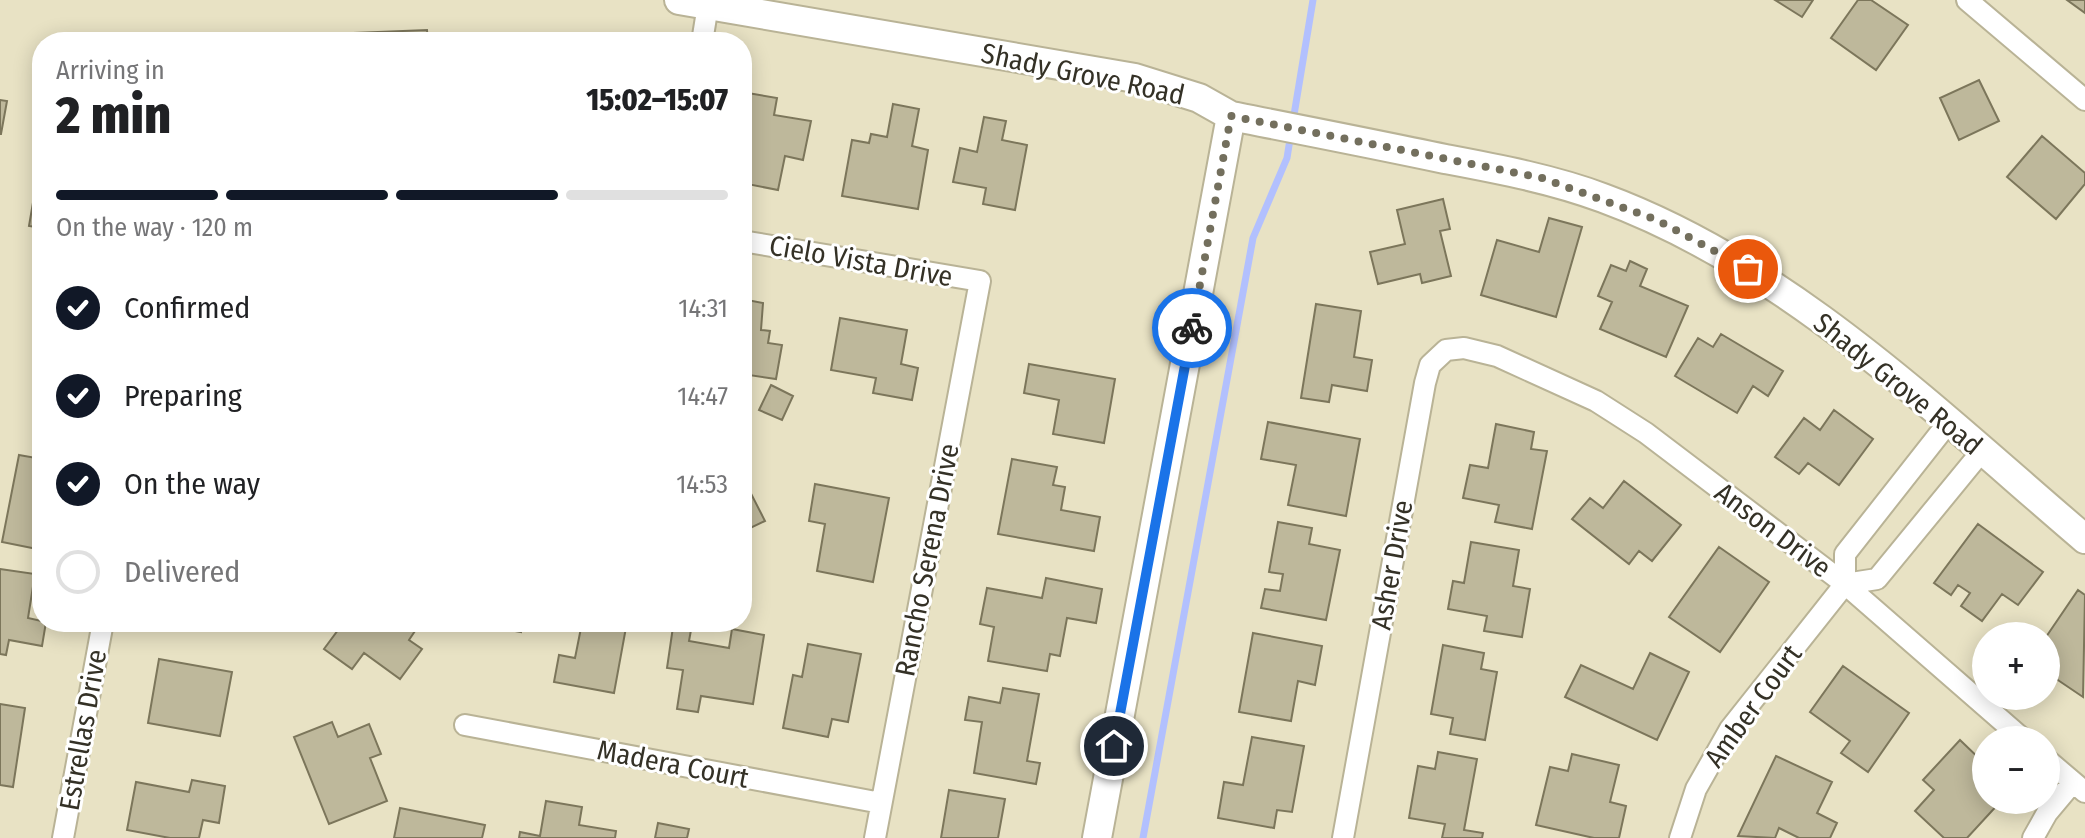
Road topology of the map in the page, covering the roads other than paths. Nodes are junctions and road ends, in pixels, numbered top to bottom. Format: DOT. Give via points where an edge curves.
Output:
graph roads {
  1 [pos="679,0"];
  2 [pos="1967,0"];
  3 [pos="708,5"];
  4 [pos="704,32"];
  5 [pos="2085,100"];
  6 [pos="1231,116"];
  7 [pos="752,243"];
  8 [pos="980,281"];
  9 [pos="1497,356"];
  10 [pos="1948,423"];
  11 [pos="1982,451"];
  12 [pos="2085,539"];
  13 [pos="1845,584"];
  14 [pos="101,632"];
  15 [pos="465,725"];
  16 [pos="2008,726"];
  17 [pos="2060,771"];
  18 [pos="2079,787"];
  19 [pos="881,803"];
  20 [pos="63,838"];
  21 [pos="875,838"];
  22 [pos="1097,838"];
  23 [pos="1343,838"];
  24 [pos="1680,838"];
  25 [pos="2033,838"];
  1 -- 3 [label="main road, Shady Grove Road"];
  2 -- 5 [label="street"];
  3 -- 4 [label="street"];
  3 -- 6 [label="main road, Shady Grove Road" via="1135,78 1199,98"];
  6 -- 10 [label="main road, Shady Grove Road" via="1542,178 1657,220 1784,294"];
  6 -- 22 [label="main road"];
  7 -- 8 [label="street, Cielo Vista Drive"];
  8 -- 19 [label="street, Rancho Serena Drive"];
  9 -- 13 [label="street, Anson Drive" via="1596,401 1646,433"];
  9 -- 23 [label="street, Asher Drive" via="1464,348 1446,350 1430,365"];
  10 -- 11 [label="main road, Shady Grove Road"];
  10 -- 13 [label="street, Amber Court" via="1845,554"];
  11 -- 12 [label="main road, Shady Grove Road"];
  11 -- 13 [label="street" via="1877,579"];
  13 -- 16 [label="street, Anson Drive"];
  13 -- 24 [label="street, Amber Court" via="1730,729 1696,789"];
  14 -- 20 [label="street, Estrellas Drive"];
  15 -- 19 [label="street, Madera Court"];
  17 -- 18 [label="street"];
  18 -- 25 [label="street" via="2047,813"];
  19 -- 21 [label="street, Rancho Serena Drive"];
}
